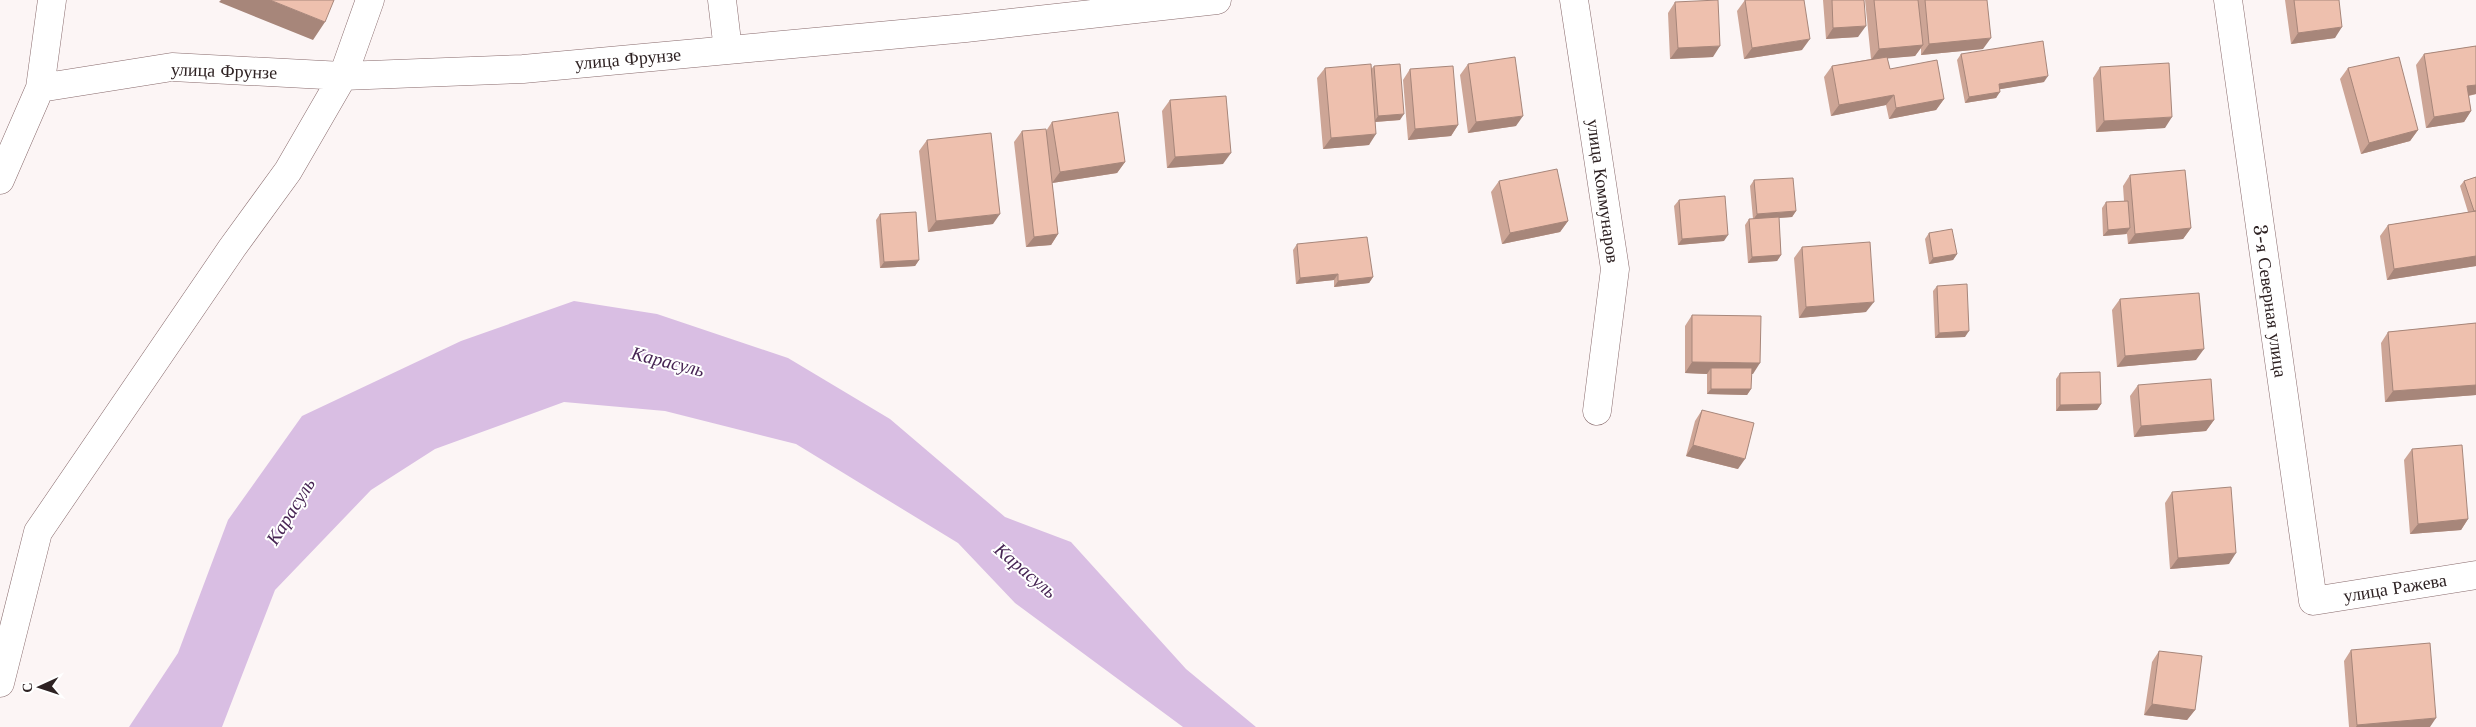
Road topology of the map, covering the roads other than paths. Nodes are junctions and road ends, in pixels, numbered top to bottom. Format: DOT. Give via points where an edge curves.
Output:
graph roads {
  1 [pos="52,0"];
  2 [pos="370,0"];
  3 [pos="722,0"];
  4 [pos="1217,0"];
  5 [pos="1574,0"];
  6 [pos="2228,0"];
  7 [pos="728,50"];
  8 [pos="344,76"];
  9 [pos="40,88"];
  10 [pos="0,180"];
  11 [pos="1597,411"];
  12 [pos="2476,575"];
  13 [pos="2313,601"];
  14 [pos="0,683"];
  1 -- 9 [label="street"];
  2 -- 8 [label="street"];
  3 -- 7 [label="street"];
  4 -- 7 [label="street, улица Фрунзе"];
  5 -- 11 [label="street, улица Коммунаров" via="1615,269"];
  6 -- 13 [label="street, 3-я Северная улица"];
  7 -- 8 [label="street, улица Фрунзе" via="523,69"];
  8 -- 9 [label="street, улица Фрунзе" via="172,67"];
  8 -- 14 [label="street" via="288,172 232,248 38,532"];
  9 -- 10 [label="street"];
  12 -- 13 [label="street, улица Ражева"];
}
